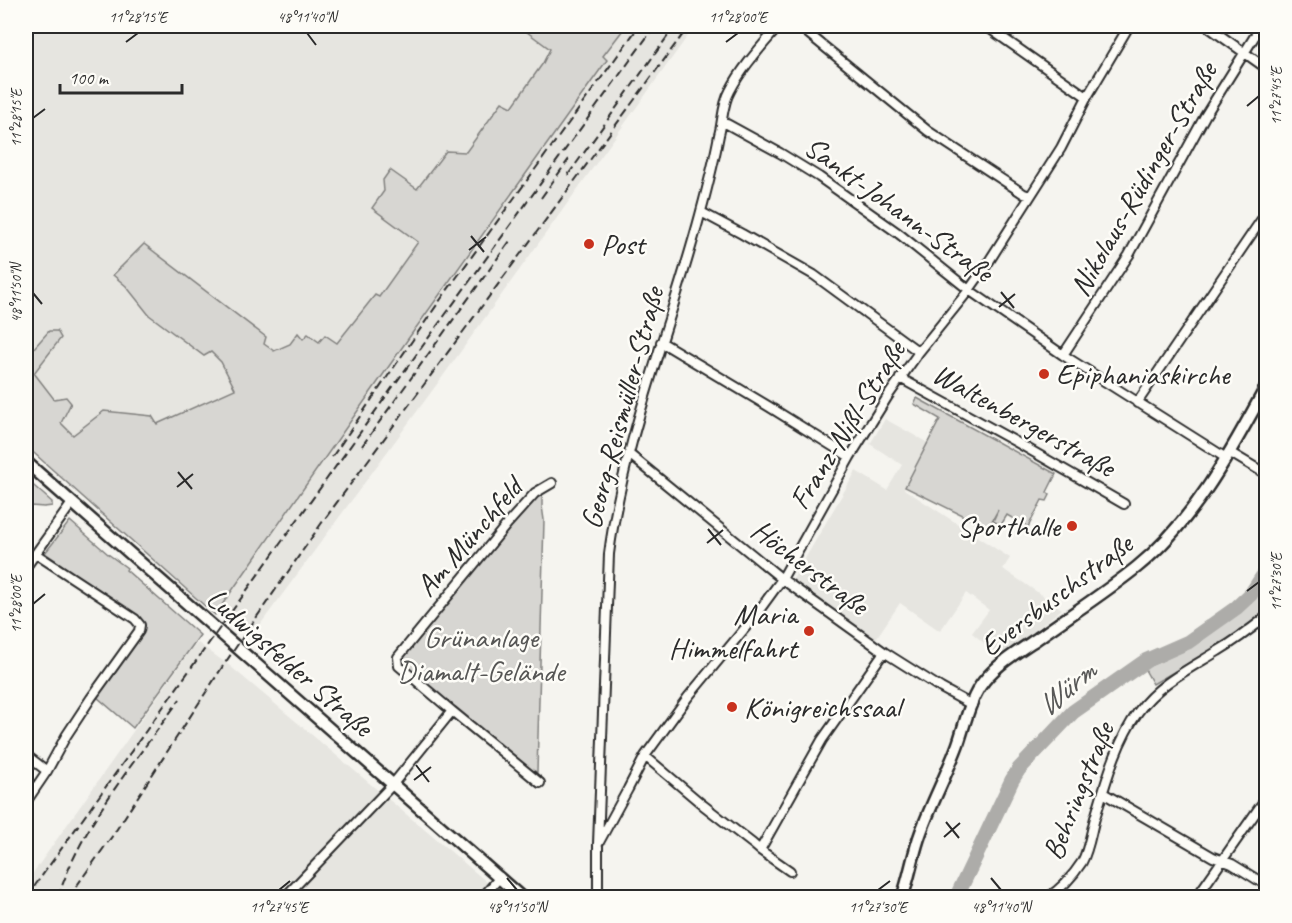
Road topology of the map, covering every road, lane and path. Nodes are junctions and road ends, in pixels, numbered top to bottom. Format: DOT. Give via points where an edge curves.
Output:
graph roads {
  1 [pos="779,26"];
  2 [pos="799,26"];
  3 [pos="986,26"];
  4 [pos="1129,26"];
  5 [pos="1207,26"];
  6 [pos="1261,26"];
  7 [pos="1245,53"];
  8 [pos="1266,68"];
  9 [pos="1087,97"];
  10 [pos="722,124"];
  11 [pos="1030,196"];
  12 [pos="701,212"];
  13 [pos="1266,213"];
  14 [pos="969,290"];
  15 [pos="661,342"];
  16 [pos="919,351"];
  17 [pos="1063,355"];
  18 [pos="900,378"];
  19 [pos="1266,387"];
  20 [pos="1137,403"];
  21 [pos="629,453"];
  22 [pos="1227,455"];
  23 [pos="850,457"];
  24 [pos="26,462"];
  25 [pos="1266,474"];
  26 [pos="552,483"];
  27 [pos="72,503"];
  28 [pos="1124,504"];
  29 [pos="36,554"];
  30 [pos="26,567"];
  31 [pos="782,579"];
  32 [pos="1266,617"];
  33 [pos="885,652"];
  34 [pos="972,705"];
  35 [pos="452,711"];
  36 [pos="26,756"];
  37 [pos="645,756"];
  38 [pos="47,771"];
  39 [pos="540,783"];
  40 [pos="393,784"];
  41 [pos="1103,793"];
  42 [pos="1266,798"];
  43 [pos="26,802"];
  44 [pos="598,844"];
  45 [pos="760,850"];
  46 [pos="1222,860"];
  47 [pos="790,871"];
  48 [pos="500,877"];
  49 [pos="1266,885"];
  50 [pos="284,897"];
  51 [pos="482,897"];
  52 [pos="522,897"];
  53 [pos="598,897"];
  54 [pos="902,897"];
  55 [pos="1047,897"];
  56 [pos="1196,897"];
  1 -- 10 [label="street, Georg-Reismüller-Straße" via="729,92"];
  2 -- 11 [label="street" via="928,130"];
  3 -- 9 [label="street"];
  4 -- 9 [label="street, Franz-Nißl-Straße"];
  5 -- 7 [label="street"];
  6 -- 7 [label="street, Nikolaus-Rüdinger-Straße"];
  7 -- 8 [label="street"];
  7 -- 17 [label="street, Nikolaus-Rüdinger-Straße" via="1205,116 1129,255"];
  9 -- 11 [label="street, Franz-Nißl-Straße"];
  10 -- 12 [label="street, Georg-Reismüller-Straße"];
  10 -- 14 [label="street, Sankt-Johann-Straße" via="819,177"];
  11 -- 14 [label="street, Franz-Nißl-Straße"];
  12 -- 15 [label="street, Georg-Reismüller-Straße"];
  12 -- 16 [label="street" via="814,275"];
  13 -- 20 [label="street"];
  14 -- 16 [label="street, Franz-Nißl-Straße"];
  14 -- 17 [label="street, Sankt-Johann-Straße"];
  15 -- 21 [label="street, Georg-Reismüller-Straße"];
  15 -- 23 [label="street"];
  16 -- 18 [label="street, Franz-Nißl-Straße"];
  17 -- 20 [label="street, Sankt-Johann-Straße"];
  18 -- 23 [label="street, Franz-Nißl-Straße"];
  18 -- 28 [label="street, Waltenbergerstraße"];
  19 -- 22 [label="street, Eversbuschstraße"];
  20 -- 22 [label="street, Sankt-Johann-Straße"];
  21 -- 31 [label="street, Höcherstraße"];
  21 -- 44 [label="street, Georg-Reismüller-Straße" via="609,554"];
  22 -- 25 [label="street, Sankt-Johann-Straße"];
  22 -- 34 [label="street, Eversbuschstraße" via="1185,519 1139,566 990,674"];
  23 -- 31 [label="street, Franz-Nißl-Straße"];
  24 -- 27 [label="street, Ludwigsfelder Straße"];
  26 -- 35 [label="street, Am Münchfeld" via="535,493 507,523 398,657 399,666"];
  27 -- 29 [label="street"];
  27 -- 40 [label="street, Ludwigsfelder Straße"];
  29 -- 30 [label="street"];
  29 -- 38 [label="street" via="140,625"];
  31 -- 33 [label="street, Höcherstraße"];
  31 -- 37 [label="street, Franz-Nißl-Straße"];
  32 -- 41 [label="street, Behringstraße" via="1158,690 1139,710 1120,744"];
  33 -- 34 [label="street, Höcherstraße"];
  33 -- 45 [label="street" via="822,740"];
  34 -- 54 [label="street, Eversbuschstraße" via="920,833"];
  35 -- 39 [label="street, Am Münchfeld"];
  35 -- 40 [label="street"];
  36 -- 38 [label="street"];
  37 -- 44 [label="street, Franz-Nißl-Straße"];
  37 -- 45 [label="street"];
  38 -- 43 [label="street"];
  40 -- 48 [label="street, Ludwigsfelder Straße"];
  40 -- 50 [label="street"];
  41 -- 46 [label="street"];
  41 -- 55 [label="street, Behringstraße" via="1082,861 1062,887"];
  42 -- 46 [label="street"];
  44 -- 53 [label="street, Georg-Reismüller-Straße"];
  45 -- 47 [label="street"];
  46 -- 49 [label="street"];
  46 -- 56 [label="street"];
  48 -- 51 [label="street"];
  48 -- 52 [label="street, Ludwigsfelder Straße"];
}
